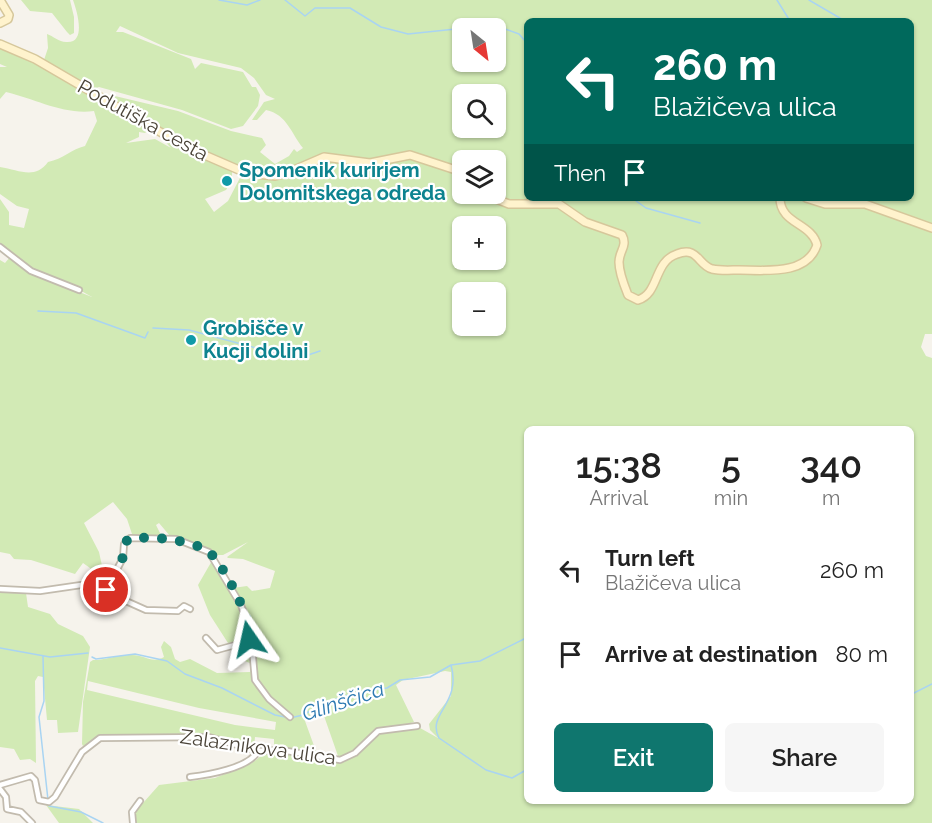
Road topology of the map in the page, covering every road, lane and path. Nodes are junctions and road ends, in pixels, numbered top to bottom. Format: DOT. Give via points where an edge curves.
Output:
graph roads {
  1 [pos="0,0"];
  2 [pos="0,23"];
  3 [pos="0,44"];
  4 [pos="452,169"];
  5 [pos="780,201"];
  6 [pos="816,201"];
  7 [pos="506,203"];
  8 [pos="932,228"];
  9 [pos="0,247"];
  10 [pos="79,290"];
  11 [pos="0,589"];
  12 [pos="106,590"];
  13 [pos="189,609"];
  14 [pos="251,636"];
  15 [pos="206,638"];
  16 [pos="290,717"];
  17 [pos="417,726"];
  18 [pos="258,751"];
  19 [pos="190,777"];
  20 [pos="0,787"];
  21 [pos="140,801"];
  22 [pos="32,823"];
  23 [pos="133,823"];
  1 -- 2 [label="street" via="9,15"];
  3 -- 4 [label="street, Podutiška cesta" via="51,68 186,147 246,173 281,175 324,157 370,163 410,155"];
  5 -- 7 [label="street" via="789,219 816,241 812,256 792,267 762,271 713,269 694,254 677,254 661,264 650,292 638,300 628,295 619,267 618,259 625,245 622,235 585,222 559,204"];
  6 -- 8 [label="street" via="865,204"];
  9 -- 10 [label="street" via="31,271"];
  11 -- 12 [label="street" via="40,591 88,584"];
  12 -- 13 [label="street" via="146,610 178,610 184,606"];
  12 -- 14 [label="street" via="121,564 127,540 176,539 213,556 241,605"];
  14 -- 15 [label="street" via="246,642 217,650"];
  14 -- 16 [label="street" via="255,680"];
  17 -- 18 [label="street, Zalaznikova ulica" via="378,731 355,753 340,760 281,750"];
  18 -- 19 [label="street" via="254,758 215,775"];
  18 -- 20 [label="street, Zalaznikova ulica" via="208,737 100,738 87,746 49,802 39,800 31,776"];
  20 -- 22 [label="street" via="7,809 21,812"];
  21 -- 23 [label="street" via="132,812"];
}
